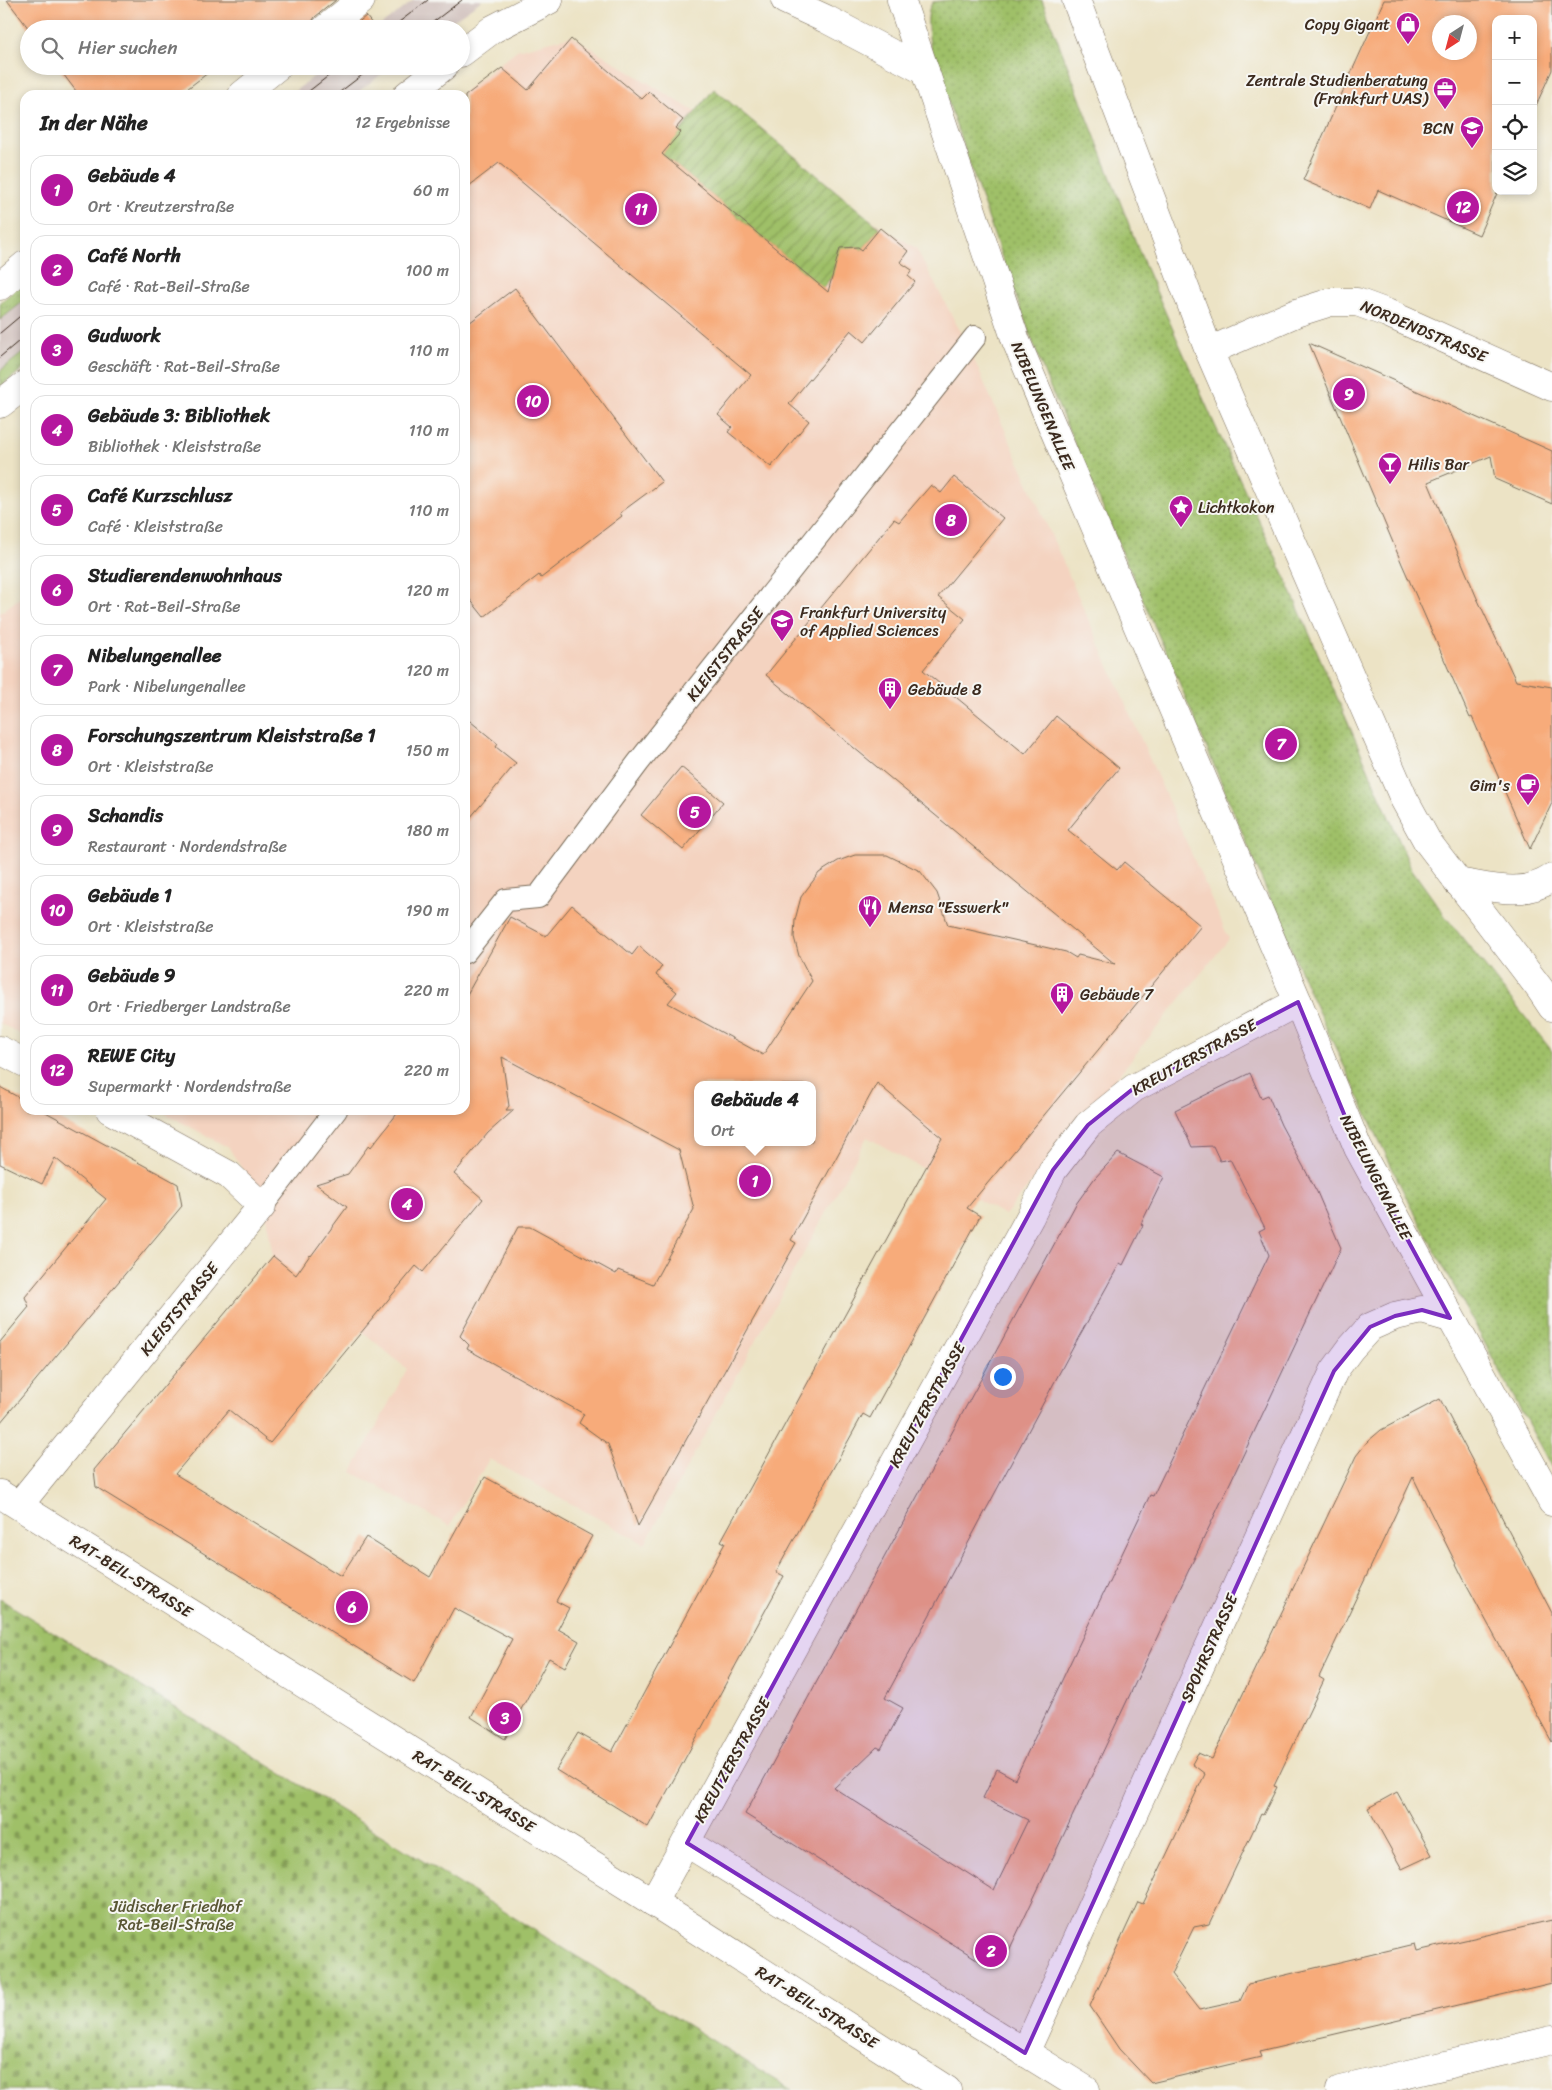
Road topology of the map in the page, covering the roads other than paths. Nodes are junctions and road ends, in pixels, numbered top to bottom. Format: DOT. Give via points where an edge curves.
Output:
graph roads {
  1 [pos="361,0"];
  2 [pos="549,0"];
  3 [pos="786,0"];
  4 [pos="901,0"];
  5 [pos="1076,0"];
  6 [pos="336,20"];
  7 [pos="470,46"];
  8 [pos="925,71"];
  9 [pos="267,75"];
  10 [pos="432,75"];
  11 [pos="248,90"];
  12 [pos="413,90"];
  13 [pos="20,269"];
  14 [pos="0,286"];
  15 [pos="975,337"];
  16 [pos="1210,351"];
  17 [pos="1552,387"];
  18 [pos="20,389"];
  19 [pos="0,404"];
  20 [pos="1552,878"];
  21 [pos="1457,882"];
  22 [pos="470,946"];
  23 [pos="1298,1002"];
  24 [pos="1552,1007"];
  25 [pos="0,1050"];
  26 [pos="20,1060"];
  27 [pos="119,1115"];
  28 [pos="332,1115"];
  29 [pos="262,1206"];
  30 [pos="1450,1318"];
  31 [pos="9,1500"];
  32 [pos="1552,1502"];
  33 [pos="687,1843"];
  34 [pos="653,1902"];
  35 [pos="1552,2040"];
  36 [pos="1025,2053"];
  37 [pos="947,2090"];
  38 [pos="1086,2090"];
  39 [pos="1340,2090"];
  1 -- 6 [label="main road"];
  2 -- 7 [label="main road" via="493,29"];
  3 -- 8 [label="main road"];
  4 -- 8 [label="main road, NIBELUNGENALLEE"];
  5 -- 16 [label="main road"];
  8 -- 23 [label="main road, NIBELUNGENALLEE" via="1016,341"];
  9 -- 11 [label="main road"];
  10 -- 12 [label="main road"];
  13 -- 14 [label="main road"];
  15 -- 22 [label="street, KLEISTSTRASSE" via="638,763 538,897 506,900"];
  16 -- 17 [label="main road, NORDENDSTRASSE" via="1296,313 1331,302 1357,302"];
  16 -- 21 [label="main road" via="1404,799 1427,841"];
  18 -- 19 [label="main road"];
  20 -- 21 [label="main road" via="1543,884 1516,891"];
  21 -- 24 [label="main road"];
  23 -- 30 [label="main road, NIBELUNGENALLEE" via="1358,1148"];
  23 -- 33 [label="main road, KREUTZERSTRASSE" via="1134,1088 1088,1125 1053,1170"];
  25 -- 26 [label="main road"];
  27 -- 29 [label="main road" via="229,1175"];
  28 -- 29 [label="street, KLEISTSTRASSE"];
  29 -- 31 [label="main road, KLEISTSTRASSE"];
  30 -- 32 [label="main road, NIBELUNGENALLEE"];
  30 -- 36 [label="main road, SPOHRSTRASSE" via="1422,1310 1395,1316 1370,1327 1334,1371"];
  31 -- 34 [label="main road, RAT-BEIL-STRASSE"];
  33 -- 34 [label="main road, KREUTZERSTRASSE"];
  33 -- 36 [label="main road"];
  34 -- 37 [label="main road, RAT-BEIL-STRASSE"];
  35 -- 39 [label="main road"];
  36 -- 38 [label="main road"];
}
